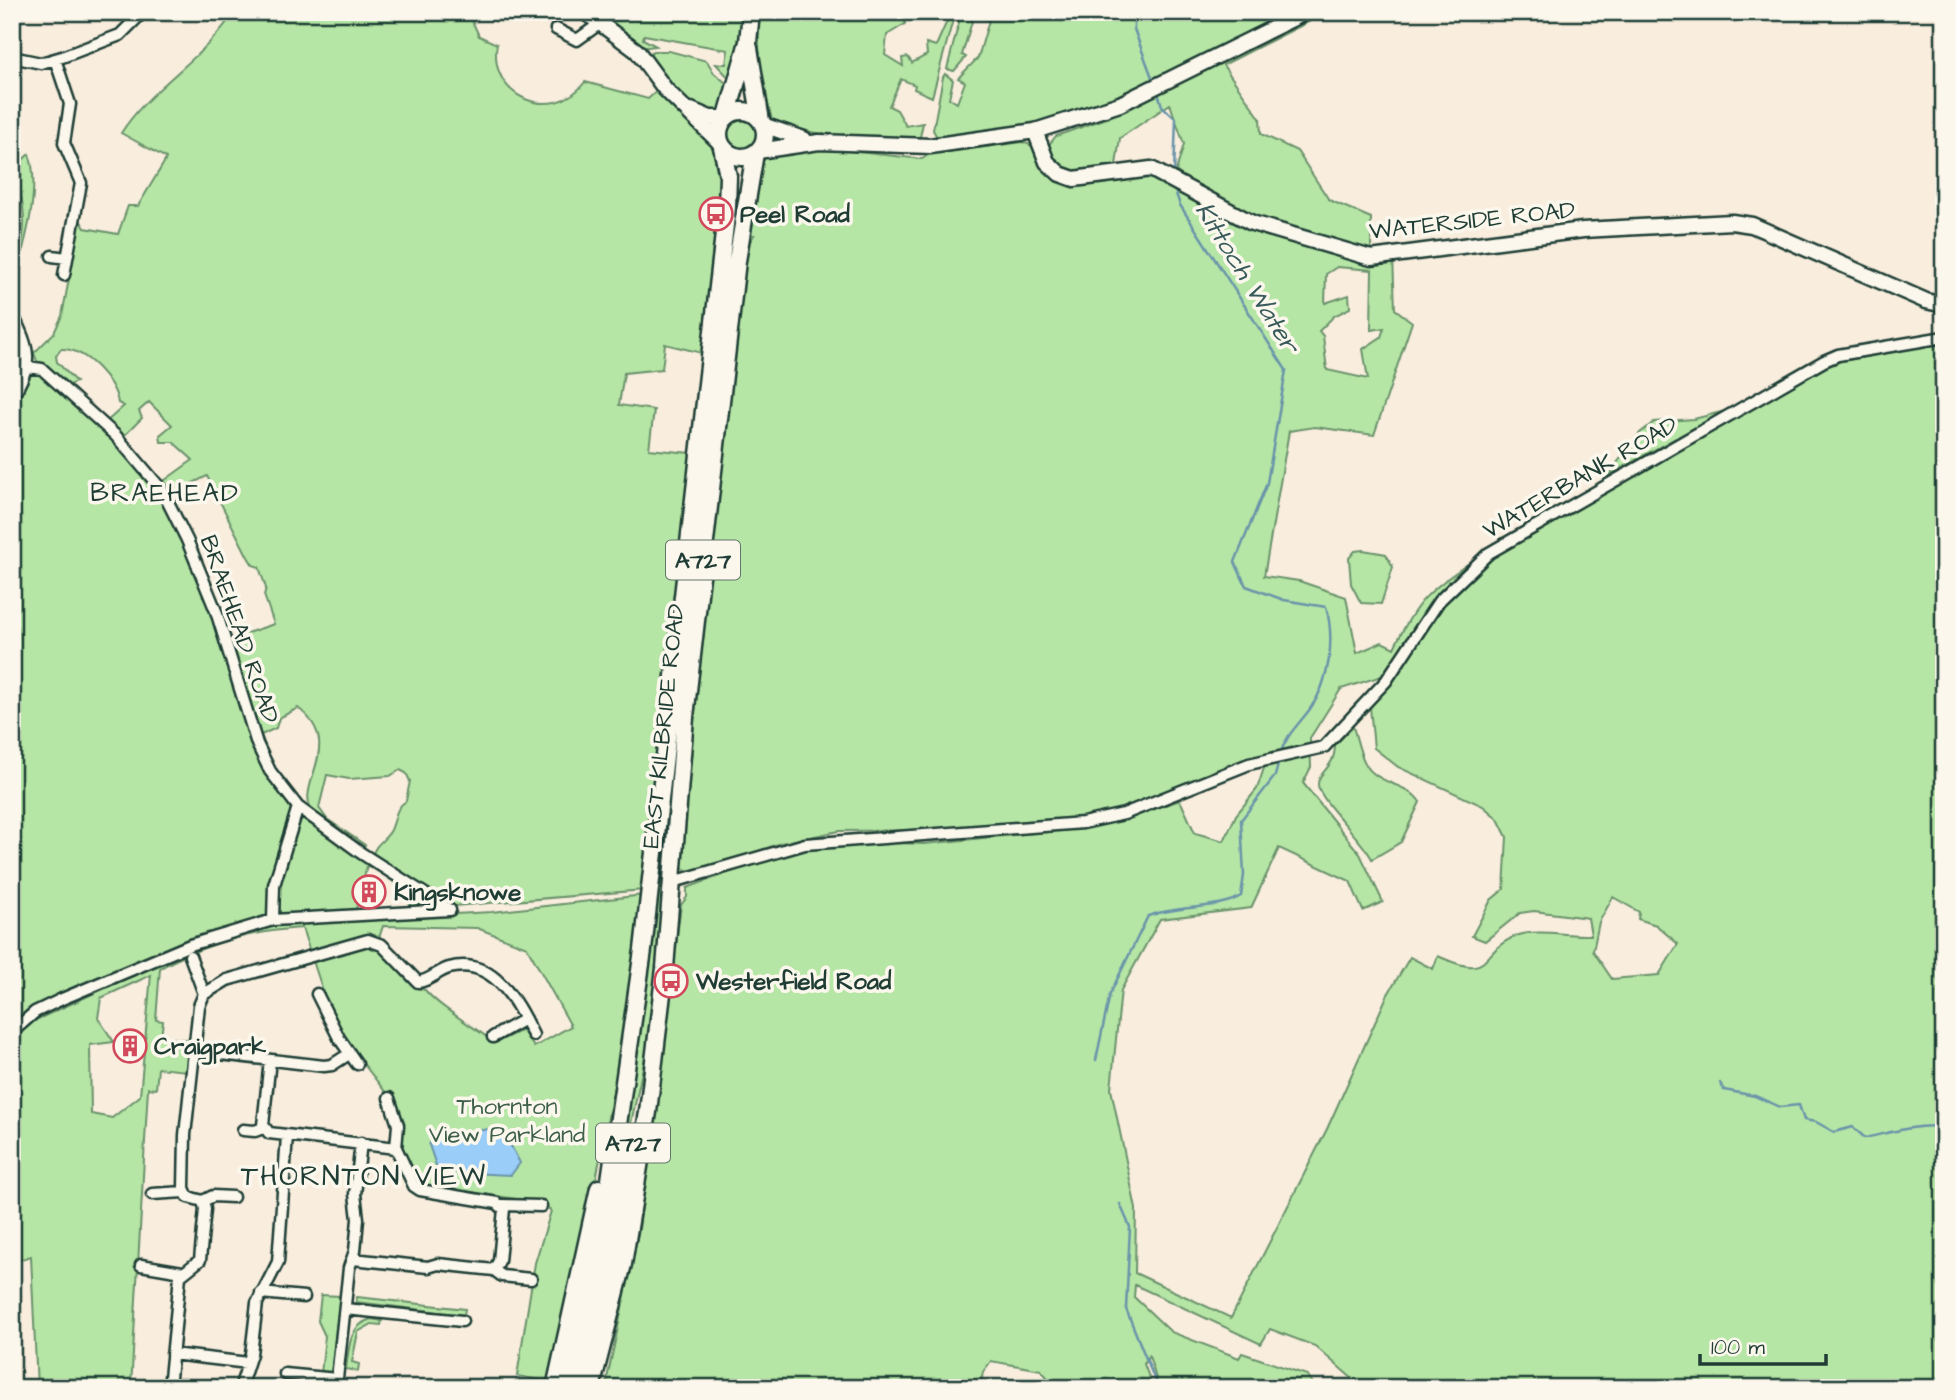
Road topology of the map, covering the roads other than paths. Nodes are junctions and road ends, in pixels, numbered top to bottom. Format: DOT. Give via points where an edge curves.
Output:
graph roads {
  1 [pos="15,12"];
  2 [pos="143,12"];
  3 [pos="585,12"];
  4 [pos="751,12"];
  5 [pos="1306,12"];
  6 [pos="12,19"];
  7 [pos="601,22"];
  8 [pos="556,29"];
  9 [pos="748,42"];
  10 [pos="12,57"];
  11 [pos="55,59"];
  12 [pos="684,106"];
  13 [pos="726,117"];
  14 [pos="762,123"];
  15 [pos="1035,131"];
  16 [pos="819,142"];
  17 [pos="721,146"];
  18 [pos="756,152"];
  19 [pos="52,256"];
  20 [pos="67,258"];
  21 [pos="64,275"];
  22 [pos="1944,305"];
  23 [pos="12,313"];
  24 [pos="1944,337"];
  25 [pos="28,367"];
  26 [pos="12,397"];
  27 [pos="298,807"];
  28 [pos="670,880"];
  29 [pos="274,920"];
  30 [pos="191,956"];
  31 [pos="204,994"];
  32 [pos="317,995"];
  33 [pos="525,1019"];
  34 [pos="632,1021"];
  35 [pos="12,1032"];
  36 [pos="533,1035"];
  37 [pos="493,1037"];
  38 [pos="194,1051"];
  39 [pos="349,1054"];
  40 [pos="653,1055"];
  41 [pos="271,1060"];
  42 [pos="357,1064"];
  43 [pos="389,1098"];
  44 [pos="263,1128"];
  45 [pos="243,1130"];
  46 [pos="287,1136"];
  47 [pos="361,1143"];
  48 [pos="396,1148"];
  49 [pos="184,1192"];
  50 [pos="152,1194"];
  51 [pos="233,1197"];
  52 [pos="203,1201"];
  53 [pos="502,1205"];
  54 [pos="541,1206"];
  55 [pos="609,1230"];
  56 [pos="353,1259"];
  57 [pos="141,1265"];
  58 [pos="494,1270"];
  59 [pos="182,1272"];
  60 [pos="531,1279"];
  61 [pos="597,1290"];
  62 [pos="261,1293"];
  63 [pos="304,1297"];
  64 [pos="345,1309"];
  65 [pos="461,1321"];
  66 [pos="172,1354"];
  67 [pos="248,1363"];
  68 [pos="285,1374"];
  69 [pos="337,1383"];
  70 [pos="169,1388"];
  71 [pos="240,1388"];
  72 [pos="555,1388"];
  73 [pos="568,1388"];
  74 [pos="580,1388"];
  75 [pos="591,1388"];
  1 -- 6 [label="street"];
  2 -- 11 [label="street" via="115,38"];
  3 -- 7 [label="street"];
  4 -- 9 [label="main road"];
  5 -- 15 [label="street" via="1120,104"];
  7 -- 8 [label="street" via="577,40"];
  7 -- 12 [label="street" via="637,51"];
  9 -- 13 [label="main road"];
  9 -- 14 [label="main road"];
  10 -- 11 [label="street" via="41,63"];
  11 -- 20 [label="street" via="70,104 64,143 81,183"];
  12 -- 13 [label="street" via="701,115"];
  12 -- 17 [label="street"];
  13 -- 14 [label="main road" via="745,111"];
  13 -- 17 [label="main road" via="719,131"];
  14 -- 16 [label="street"];
  14 -- 18 [label="main road" via="765,135"];
  15 -- 16 [label="street" via="930,146"];
  15 -- 22 [label="street, WATERSIDE ROAD" via="1047,162 1060,174 1074,179 1143,169 1163,174 1252,223 1371,258 1583,230 1694,223 1752,225"];
  16 -- 18 [label="street"];
  17 -- 18 [label="main road" via="736,157"];
  17 -- 34 [label="main road, EAST KILBRIDE ROAD / A727" via="728,176 727,207 647,923"];
  18 -- 28 [label="main road, EAST KILBRIDE ROAD / A727" via="735,274"];
  19 -- 20 [label="street"];
  20 -- 21 [label="street"];
  23 -- 25 [label="street" via="22,334"];
  24 -- 28 [label="street, WATERBANK ROAD" via="1824,361 1489,553 1439,601 1386,681 1324,747 1249,764 1124,814 1083,823 817,842"];
  25 -- 26 [label="street"];
  25 -- 27 [label="street, BRAEHEAD ROAD" via="43,369 116,436 162,490 216,611 263,758"];
  27 -- 29 [label="street" via="274,885"];
  27 -- 29 [label="street, BRAEHEAD ROAD" via="450,910"];
  28 -- 40 [label="main road, EAST KILBRIDE ROAD / A727" via="665,968"];
  29 -- 35 [label="street" via="190,945 62,999 35,1012"];
  30 -- 31 [label="street"];
  31 -- 33 [label="street" via="227,980 368,940 382,945 418,982 449,968 485,972 503,985"];
  31 -- 38 [label="street"];
  32 -- 39 [label="street"];
  33 -- 36 [label="street"];
  33 -- 37 [label="street"];
  34 -- 55 [label="main road, EAST KILBRIDE ROAD / A727"];
  34 -- 72 [label="main road, EAST KILBRIDE ROAD"];
  38 -- 41 [label="street"];
  38 -- 49 [label="street"];
  39 -- 41 [label="street" via="324,1066"];
  39 -- 42 [label="street"];
  40 -- 55 [label="main road, EAST KILBRIDE ROAD / A727"];
  40 -- 75 [label="main road, EAST KILBRIDE ROAD" via="628,1241"];
  41 -- 44 [label="street"];
  43 -- 48 [label="street" via="398,1125"];
  44 -- 45 [label="street"];
  44 -- 46 [label="street"];
  46 -- 47 [label="street"];
  46 -- 62 [label="street" via="278,1262"];
  47 -- 48 [label="street"];
  47 -- 56 [label="street"];
  48 -- 53 [label="street" via="420,1190"];
  49 -- 50 [label="street"];
  49 -- 52 [label="street"];
  51 -- 52 [label="street" via="209,1196"];
  52 -- 59 [label="street" via="200,1260"];
  53 -- 54 [label="street"];
  53 -- 58 [label="street" via="498,1267"];
  55 -- 61 [label="main road, EAST KILBRIDE ROAD / A727"];
  56 -- 58 [label="street"];
  56 -- 64 [label="street"];
  57 -- 59 [label="street"];
  58 -- 60 [label="street" via="502,1276"];
  59 -- 66 [label="street"];
  61 -- 73 [label="main road, A727"];
  61 -- 74 [label="main road, A727"];
  62 -- 63 [label="street"];
  62 -- 67 [label="street"];
  64 -- 65 [label="street"];
  64 -- 69 [label="street"];
  66 -- 67 [label="street"];
  66 -- 70 [label="street"];
  67 -- 71 [label="street"];
  68 -- 69 [label="street"];
}
